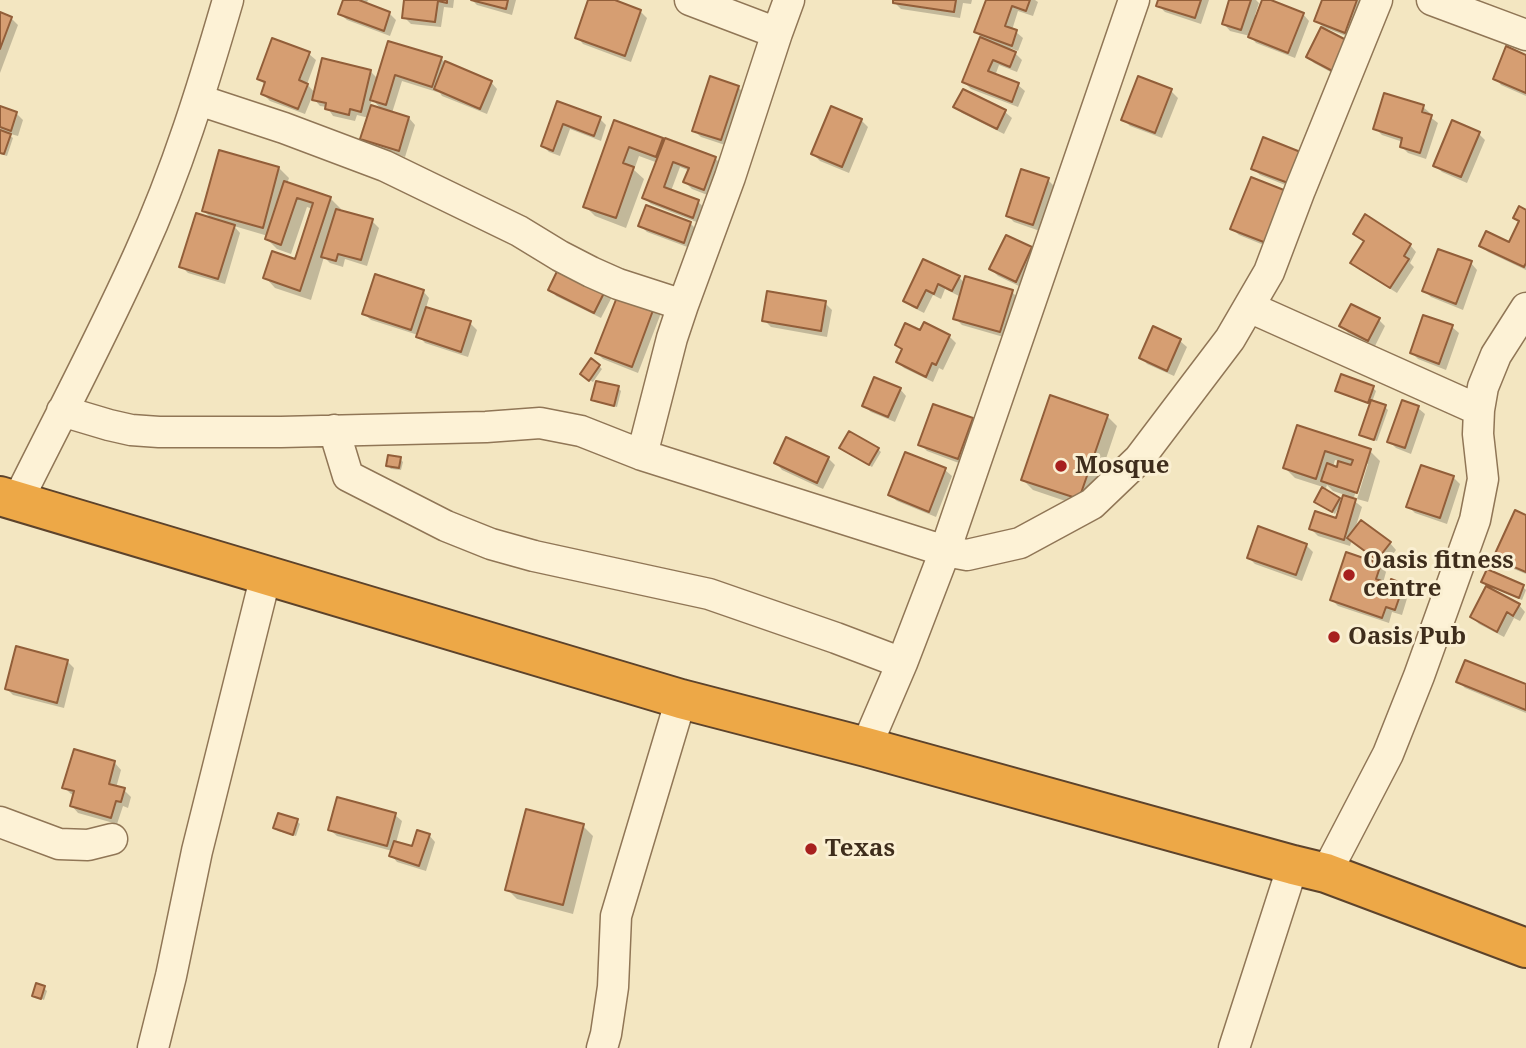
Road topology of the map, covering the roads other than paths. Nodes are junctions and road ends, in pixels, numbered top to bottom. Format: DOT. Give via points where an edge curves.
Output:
graph roads {
  1 [pos="228,0"];
  2 [pos="690,0"];
  3 [pos="789,0"];
  4 [pos="1134,0"];
  5 [pos="1377,0"];
  6 [pos="1432,0"];
  7 [pos="777,33"];
  8 [pos="1526,35"];
  9 [pos="198,100"];
  10 [pos="683,305"];
  11 [pos="1249,307"];
  12 [pos="1526,308"];
  13 [pos="1479,410"];
  14 [pos="62,411"];
  15 [pos="334,430"];
  16 [pos="642,454"];
  17 [pos="8,499"];
  18 [pos="945,551"];
  19 [pos="267,575"];
  20 [pos="902,663"];
  21 [pos="681,699"];
  22 [pos="866,747"];
  23 [pos="0,822"];
  24 [pos="113,839"];
  25 [pos="1310,869"];
  26 [pos="1526,948"];
  27 [pos="152,1048"];
  28 [pos="602,1048"];
  29 [pos="1234,1048"];
  1 -- 9 [label="street"];
  2 -- 7 [label="street"];
  3 -- 7 [label="street"];
  4 -- 18 [label="street"];
  5 -- 11 [label="street" via="1269,272"];
  6 -- 8 [label="street"];
  7 -- 10 [label="street"];
  9 -- 10 [label="street" via="385,166 519,231 591,272"];
  9 -- 14 [label="street" via="141,251"];
  10 -- 16 [label="street"];
  11 -- 13 [label="street"];
  11 -- 18 [label="street" via="1139,460 1092,504 1020,543 967,555"];
  12 -- 13 [label="street" via="1496,355"];
  13 -- 25 [label="street" via="1483,478 1475,520 1419,676 1388,754"];
  14 -- 15 [label="street" via="131,430"];
  14 -- 17 [label="street"];
  15 -- 16 [label="street" via="540,423 581,431"];
  15 -- 20 [label="street" via="348,476 446,526 534,556 709,594"];
  16 -- 18 [label="street"];
  17 -- 19 [label="highway"];
  18 -- 20 [label="street"];
  19 -- 21 [label="highway"];
  19 -- 27 [label="street"];
  20 -- 22 [label="street"];
  21 -- 22 [label="highway"];
  21 -- 28 [label="street" via="616,916 613,987"];
  22 -- 25 [label="highway"];
  23 -- 24 [label="street" via="60,844 88,845"];
  25 -- 26 [label="highway"];
  25 -- 29 [label="street"];
}
